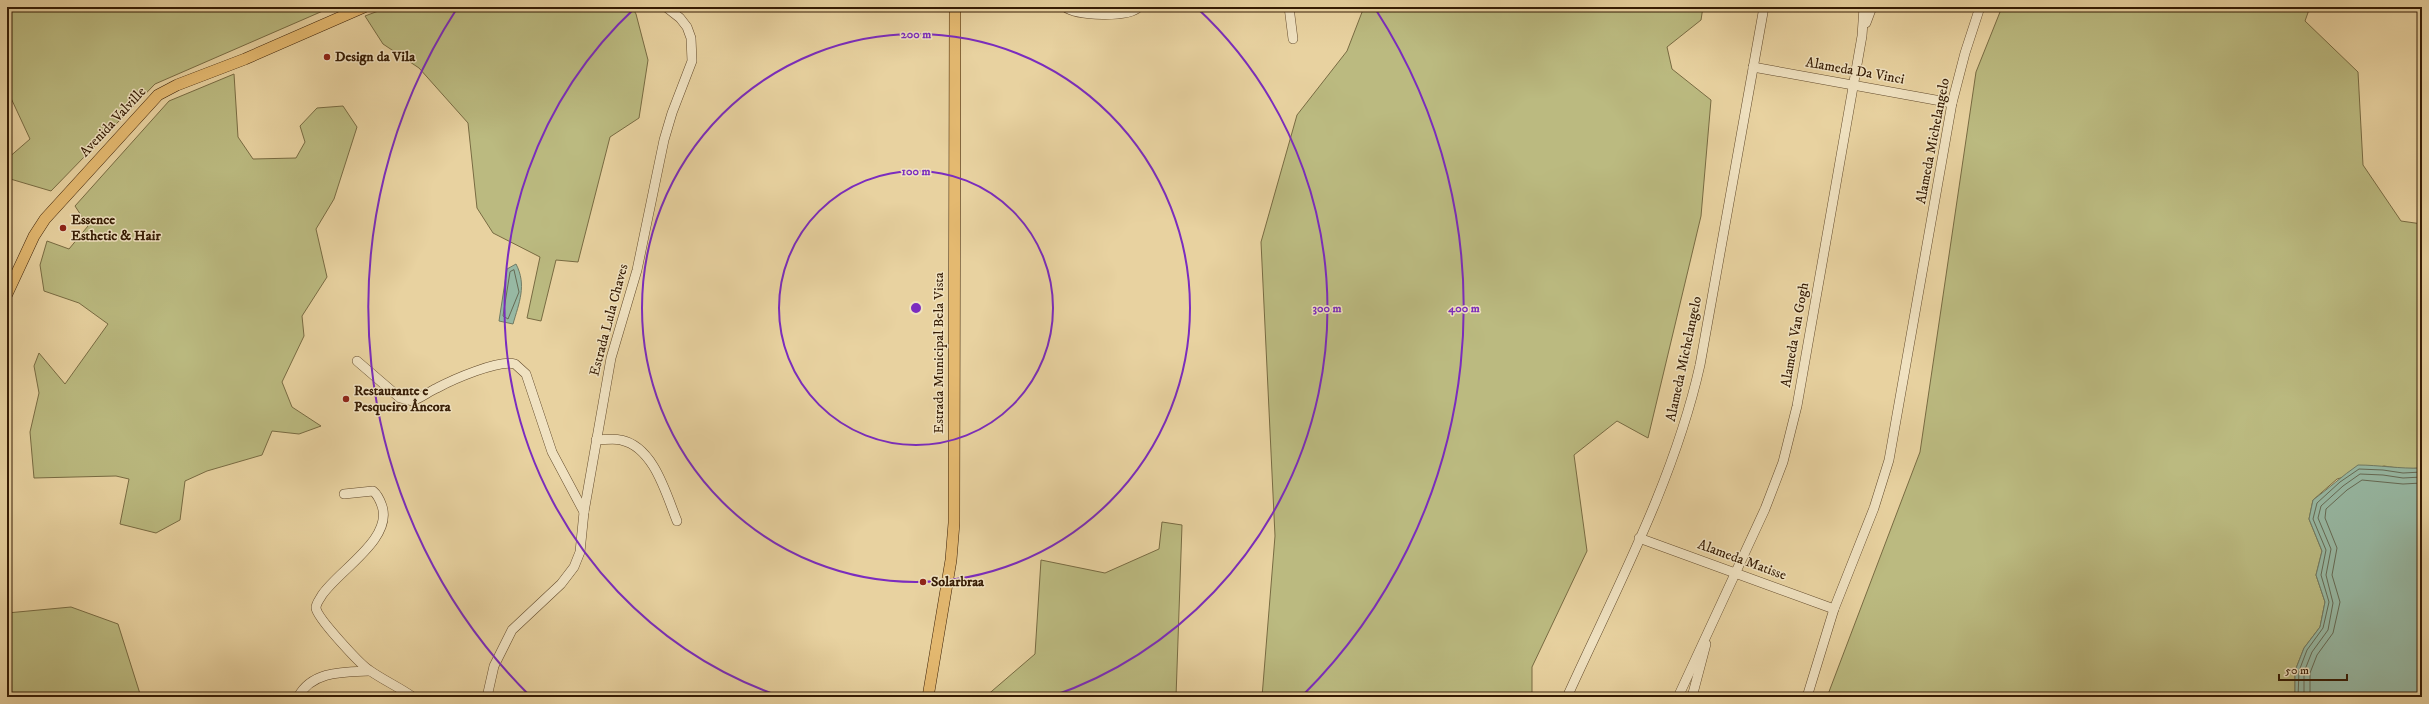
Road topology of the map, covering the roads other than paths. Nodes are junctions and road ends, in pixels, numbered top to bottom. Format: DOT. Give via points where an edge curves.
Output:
graph roads {
  1 [pos="364,7"];
  2 [pos="666,7"];
  3 [pos="955,7"];
  4 [pos="962,7"];
  5 [pos="1065,7"];
  6 [pos="1139,7"];
  7 [pos="1289,7"];
  8 [pos="1764,7"];
  9 [pos="1864,7"];
  10 [pos="1872,7"];
  11 [pos="1980,7"];
  12 [pos="955,33"];
  13 [pos="1862,36"];
  14 [pos="1293,40"];
  15 [pos="1753,67"];
  16 [pos="1853,85"];
  17 [pos="1952,102"];
  18 [pos="7,294"];
  19 [pos="357,361"];
  20 [pos="596,440"];
  21 [pos="344,494"];
  22 [pos="584,512"];
  23 [pos="677,521"];
  24 [pos="1640,538"];
  25 [pos="1735,572"];
  26 [pos="1834,609"];
  27 [pos="1711,625"];
  28 [pos="369,671"];
  29 [pos="298,697"];
  30 [pos="413,697"];
  31 [pos="487,697"];
  32 [pos="928,697"];
  33 [pos="1567,697"];
  34 [pos="1678,697"];
  35 [pos="1692,697"];
  36 [pos="1807,697"];
  1 -- 18 [label="main road, Avenida Valville" via="245,59 177,85 158,96 45,220 34,236"];
  2 -- 20 [label="street, Estrada Lula Chaves" via="687,27 691,38 692,61 664,140 637,270 609,364"];
  3 -- 12 [label="main road, Estrada Municipal Bela Vista"];
  4 -- 12 [label="main road"];
  5 -- 6 [label="street" via="1079,13 1129,13"];
  7 -- 14 [label="street"];
  8 -- 15 [label="street, Alameda Michelangelo"];
  9 -- 13 [label="street"];
  10 -- 13 [label="street"];
  11 -- 17 [label="street, Alameda Michelangelo"];
  12 -- 32 [label="main road, Estrada Municipal Bela Vista" via="954,523 951,560"];
  13 -- 16 [label="street, Alameda Van Gogh"];
  15 -- 16 [label="street, Alameda Da Vinci"];
  15 -- 24 [label="street, Alameda Michelangelo" via="1693,397 1679,445"];
  16 -- 17 [label="street, Alameda Da Vinci"];
  16 -- 25 [label="street, Alameda Van Gogh" via="1790,434 1768,502"];
  17 -- 26 [label="street, Alameda Michelangelo" via="1889,460 1874,508"];
  19 -- 22 [label="street" via="400,398 412,400 502,363 515,364 526,374 552,452"];
  20 -- 22 [label="street, Estrada Lula Chaves"];
  20 -- 23 [label="street" via="622,440 644,452"];
  21 -- 28 [label="street" via="373,491 380,501 384,522 375,539 326,589 316,607 356,660"];
  22 -- 31 [label="street, Estrada Lula Chaves" via="580,552 574,567 561,584 512,630 494,666"];
  24 -- 25 [label="street, Alameda Matisse"];
  24 -- 33 [label="street, Alameda Michelangelo"];
  25 -- 26 [label="street, Alameda Matisse"];
  25 -- 27 [label="street, Alameda Van Gogh"];
  26 -- 36 [label="street, Alameda Michelangelo"];
  27 -- 34 [label="street, Alameda Van Gogh"];
  27 -- 35 [label="street, Alameda Van Gogh"];
  28 -- 29 [label="street" via="322,676 304,687"];
  28 -- 30 [label="street"];
}
